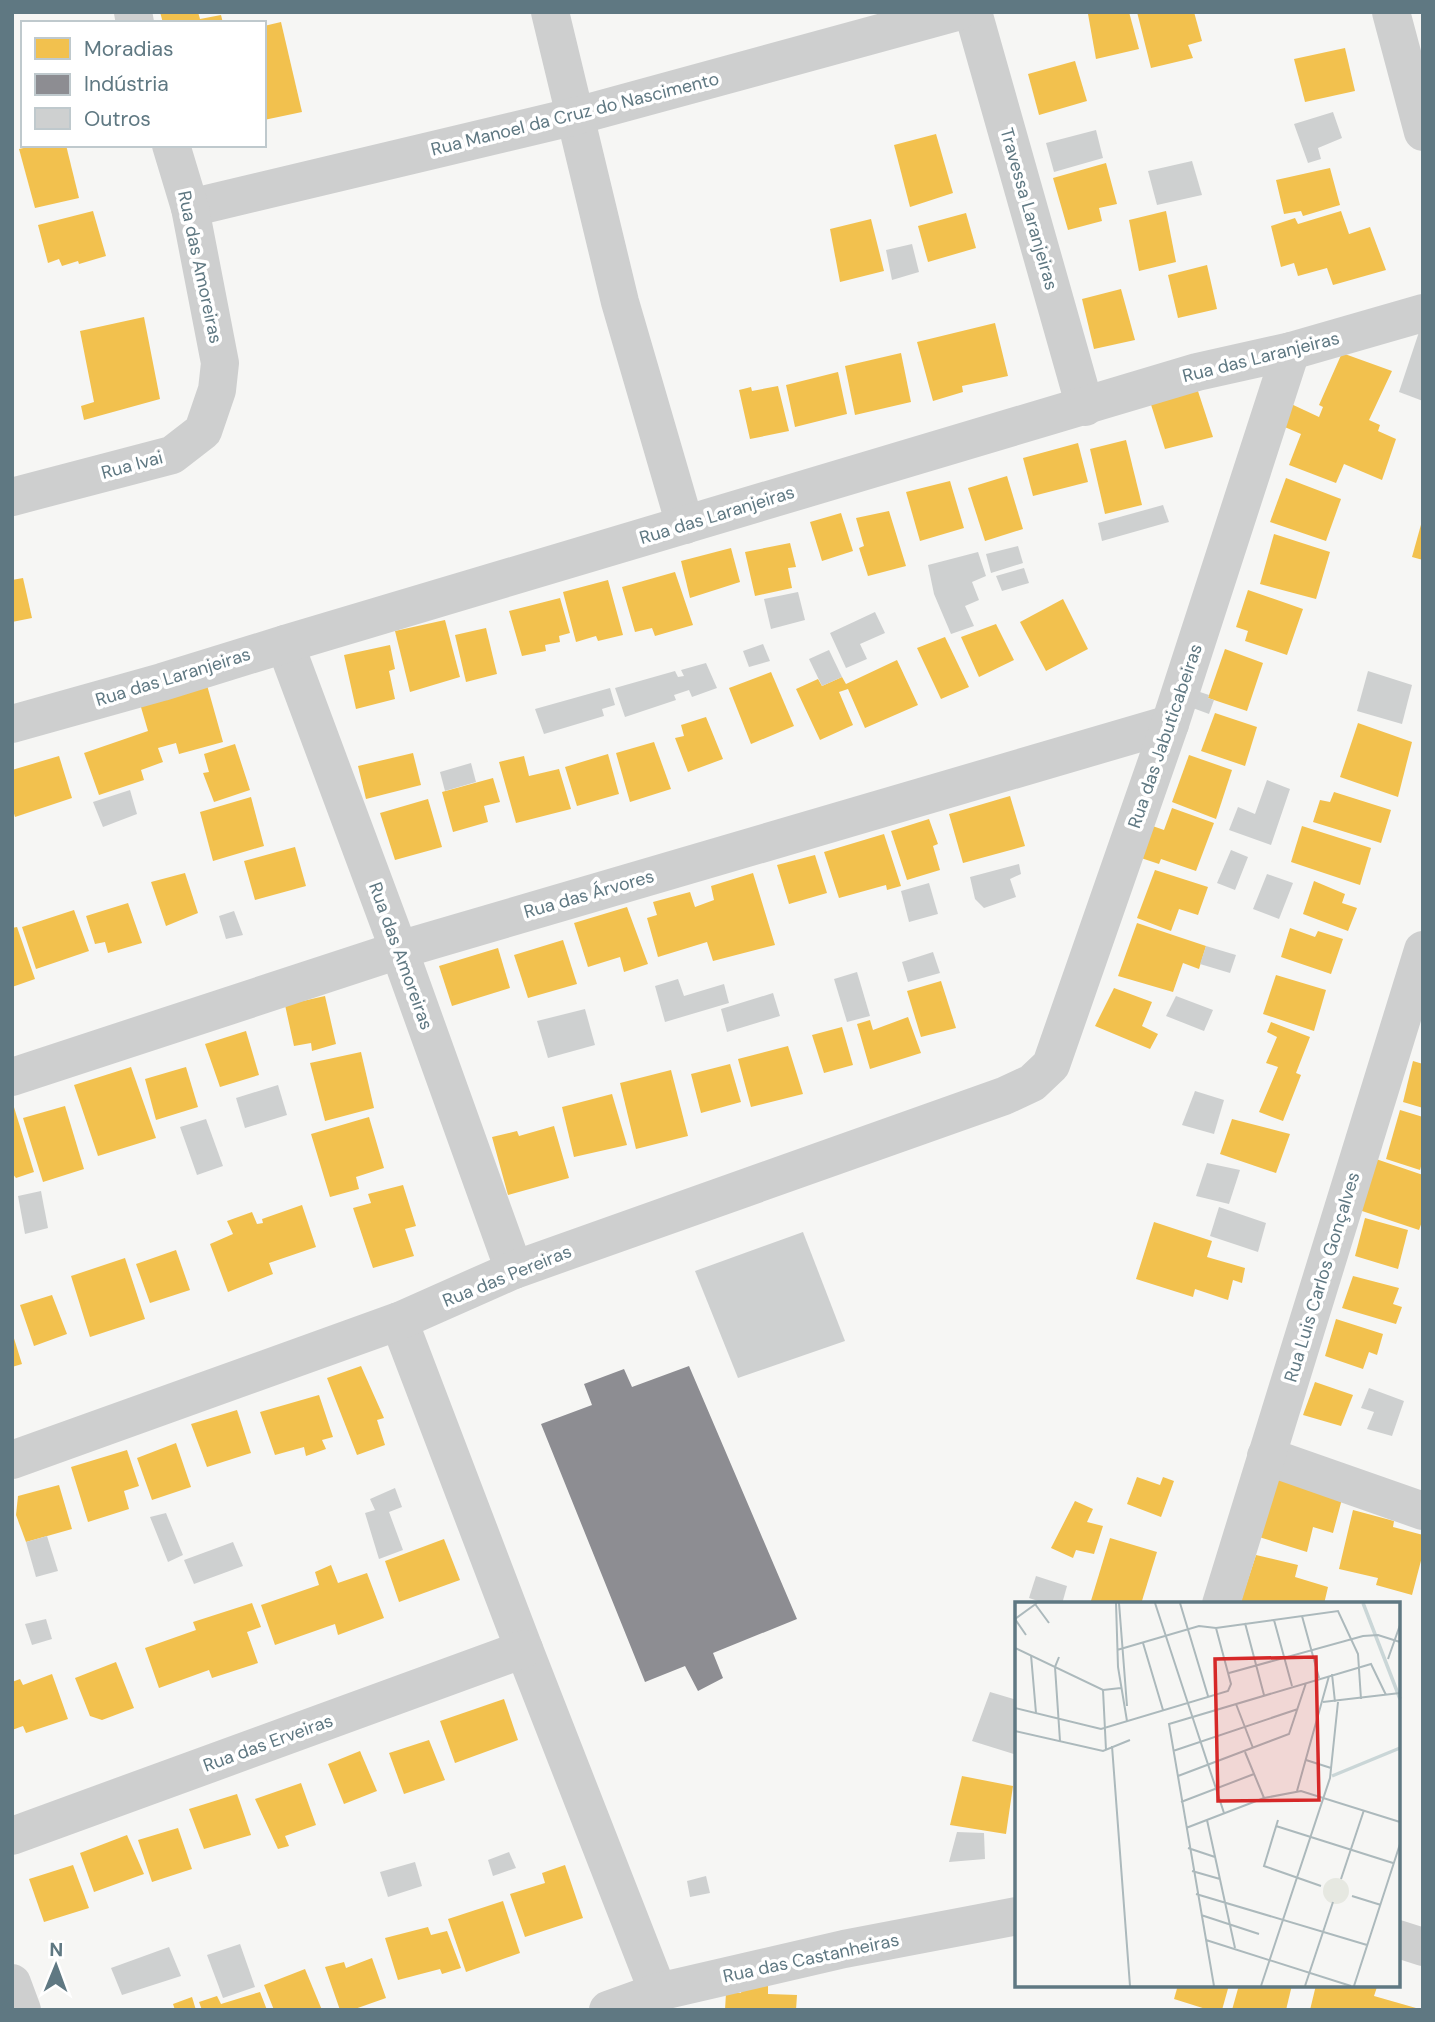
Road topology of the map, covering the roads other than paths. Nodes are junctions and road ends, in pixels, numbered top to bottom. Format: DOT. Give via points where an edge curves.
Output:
graph roads {
  1 [pos="550,12"];
  2 [pos="957,12"];
  3 [pos="973,12"];
  4 [pos="1391,12"];
  5 [pos="576,116"];
  6 [pos="1423,132"];
  7 [pos="172,147"];
  8 [pos="190,208"];
  9 [pos="1423,313"];
  10 [pos="1292,351"];
  11 [pos="217,390"];
  12 [pos="1085,407"];
  13 [pos="12,497"];
  14 [pos="685,525"];
  15 [pos="285,644"];
  16 [pos="12,724"];
  17 [pos="1170,724"];
  18 [pos="399,950"];
  19 [pos="1423,950"];
  20 [pos="12,1077"];
  21 [pos="1004,1096"];
  22 [pos="514,1270"];
  23 [pos="399,1321"];
  24 [pos="1266,1456"];
  25 [pos="12,1460"];
  26 [pos="1423,1511"];
  27 [pos="1222,1602"];
  28 [pos="524,1649"];
  29 [pos="12,1836"];
  30 [pos="1015,1916"];
  31 [pos="1400,1940"];
  32 [pos="1423,1947"];
  33 [pos="12,1983"];
  34 [pos="658,1992"];
  35 [pos="22,2010"];
  36 [pos="608,2010"];
  1 -- 5 [label="street"];
  2 -- 5 [label="street, Rua Manoel da Cruz do Nascimento"];
  3 -- 12 [label="street, Travessa Laranjeiras"];
  4 -- 6 [label="street"];
  5 -- 8 [label="street, Rua Manoel da Cruz do Nascimento"];
  5 -- 14 [label="street" via="620,302"];
  7 -- 8 [label="street, Rua das Amoreiras"];
  8 -- 11 [label="street, Rua das Amoreiras" via="219,363"];
  9 -- 10 [label="street, Rua das Laranjeiras"];
  10 -- 12 [label="street, Rua das Laranjeiras" via="1197,372"];
  10 -- 17 [label="street, Rua das Jabuticabeiras"];
  11 -- 13 [label="street, Rua Ivai" via="203,431 172,454"];
  12 -- 14 [label="street, Rua das Laranjeiras"];
  14 -- 15 [label="street, Rua das Laranjeiras"];
  15 -- 16 [label="street, Rua das Laranjeiras"];
  15 -- 18 [label="street, Rua das Amoreiras"];
  17 -- 18 [label="street, Rua das Árvores"];
  17 -- 21 [label="street, Rua das Jabuticabeiras" via="1051,1065 1032,1083"];
  18 -- 20 [label="street, Rua das Árvores"];
  18 -- 22 [label="street, Rua das Amoreiras"];
  19 -- 24 [label="street, Rua Luis Carlos Gonçalves"];
  21 -- 22 [label="street, Rua das Pereiras"];
  22 -- 23 [label="street, Rua das Pereiras"];
  23 -- 25 [label="street, Rua das Pereiras"];
  23 -- 28 [label="street"];
  24 -- 26 [label="street"];
  24 -- 27 [label="street, Rua Luis Carlos Gonçalves"];
  28 -- 29 [label="street, Rua das Erveiras"];
  28 -- 34 [label="street"];
  30 -- 34 [label="street, Rua das Castanheiras" via="844,1949"];
  31 -- 32 [label="street"];
  33 -- 35 [label="street"];
  34 -- 36 [label="street, Rua das Castanheiras"];
}
